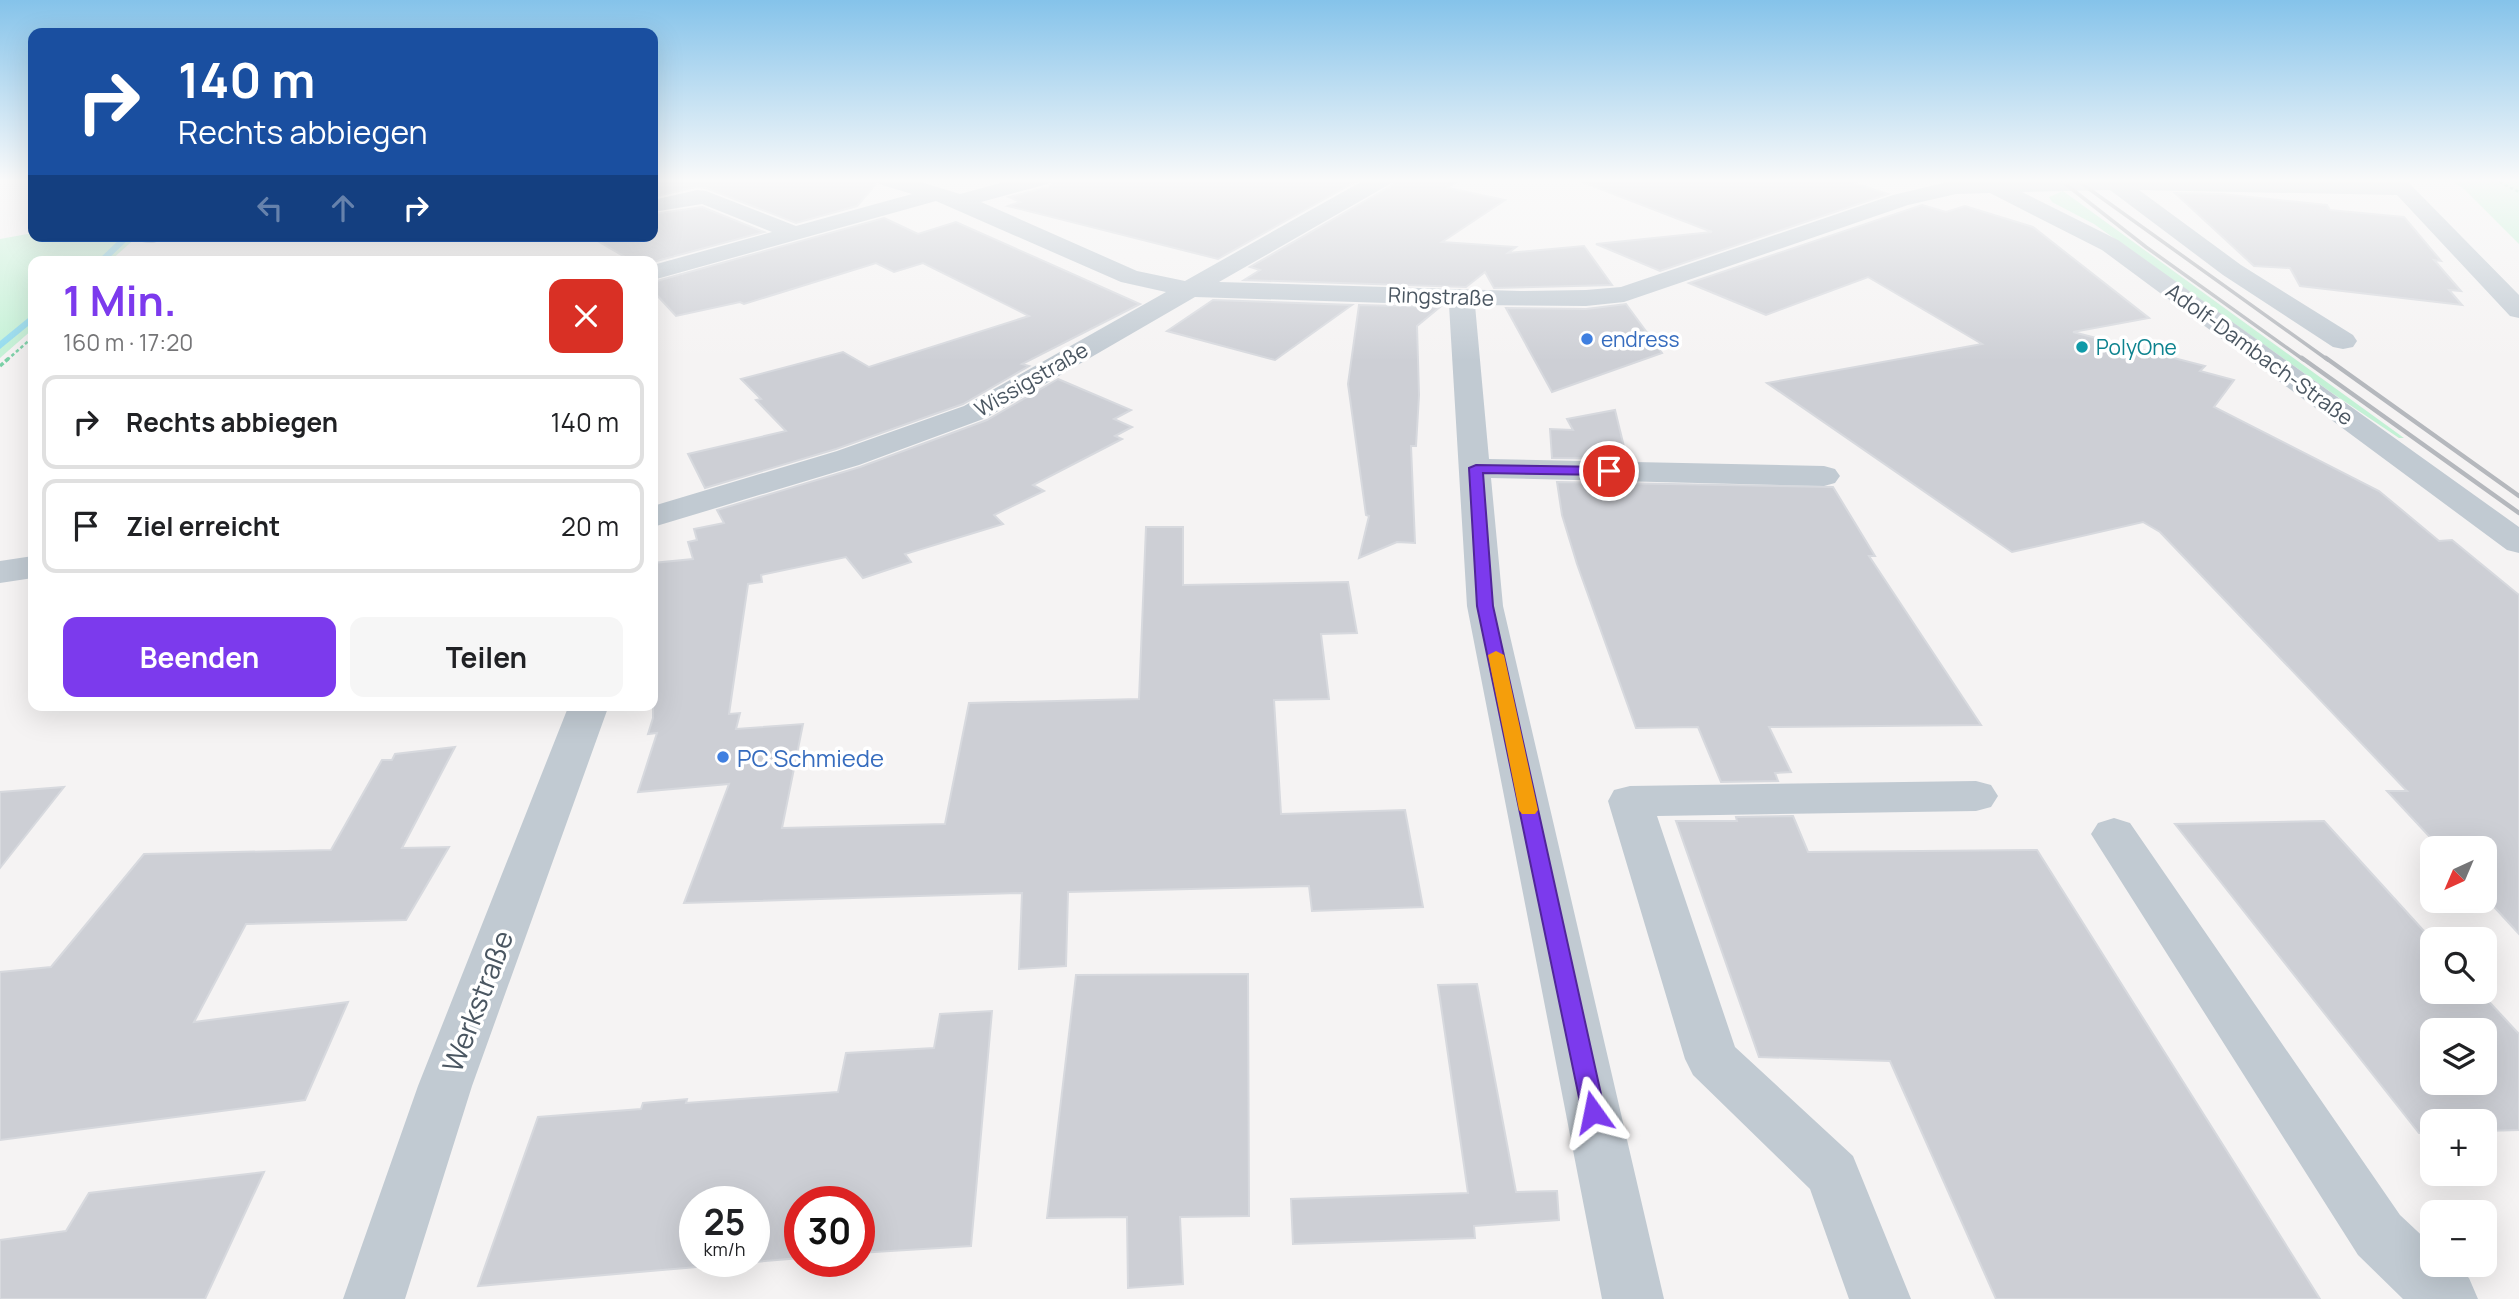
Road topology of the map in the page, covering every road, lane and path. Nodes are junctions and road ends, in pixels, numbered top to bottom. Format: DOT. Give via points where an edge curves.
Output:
graph roads {
  1 [pos="771,240"];
  2 [pos="1047,240"];
  3 [pos="1279,240"];
  4 [pos="1784,240"];
  5 [pos="2099,240"];
  6 [pos="2194,240"];
  7 [pos="2451,240"];
  8 [pos="658,272"];
  9 [pos="1186,289"];
  10 [pos="1461,296"];
  11 [pos="2519,310"];
  12 [pos="28,341"];
  13 [pos="2343,341"];
  14 [pos="0,366"];
  15 [pos="1476,468"];
  16 [pos="1824,476"];
  17 [pos="658,515"];
  18 [pos="2519,543"];
  19 [pos="28,568"];
  20 [pos="0,572"];
  21 [pos="587,711"];
  22 [pos="1976,796"];
  23 [pos="2114,834"];
  24 [pos="374,1299"];
  25 [pos="1633,1299"];
  26 [pos="1880,1299"];
  27 [pos="2447,1299"];
  1 -- 8 [label="street"];
  2 -- 9 [label="street, Ringstraße" via="1130,276"];
  3 -- 9 [label="street, Wissigstraße"];
  4 -- 10 [label="street, Ringstraße" via="1624,293 1586,298"];
  5 -- 18 [label="street, Adolf-Dambach-Straße"];
  6 -- 13 [label="street" via="2232,271"];
  7 -- 11 [label="street"];
  9 -- 10 [label="street, Ringstraße"];
  9 -- 17 [label="street, Wissigstraße" via="975,412 848,458"];
  10 -- 15 [label="street"];
  12 -- 14 [label="path"];
  15 -- 16 [label="street"];
  15 -- 25 [label="street" via="1485,606"];
  19 -- 20 [label="street"];
  21 -- 24 [label="street, Werkstraße" via="445,1086"];
  22 -- 26 [label="street" via="1630,800 1712,1059 1833,1174"];
  23 -- 27 [label="street" via="2379,1235"];
}
